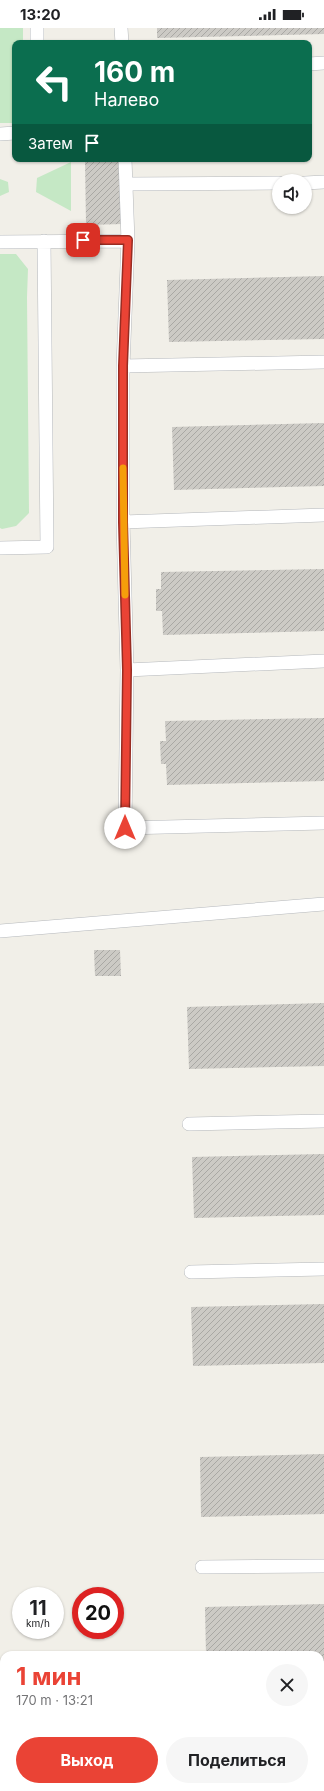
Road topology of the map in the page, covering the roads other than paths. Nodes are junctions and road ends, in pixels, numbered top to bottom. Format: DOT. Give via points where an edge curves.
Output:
graph roads {
  1 [pos="37,28"];
  2 [pos="121,28"];
  3 [pos="37,40"];
  4 [pos="122,40"];
  5 [pos="324,63"];
  6 [pos="312,64"];
  7 [pos="12,133"];
  8 [pos="0,134"];
  9 [pos="125,162"];
  10 [pos="324,182"];
  11 [pos="272,183"];
  12 [pos="312,183"];
  13 [pos="126,184"];
  14 [pos="44,240"];
  15 [pos="128,240"];
  16 [pos="0,242"];
  17 [pos="324,362"];
  18 [pos="123,366"];
  19 [pos="324,516"];
  20 [pos="123,522"];
  21 [pos="0,548"];
  22 [pos="324,661"];
  23 [pos="127,670"];
  24 [pos="324,823"];
  25 [pos="324,904"];
  26 [pos="0,931"];
  27 [pos="324,1121"];
  28 [pos="189,1124"];
  29 [pos="324,1269"];
  30 [pos="191,1272"];
  31 [pos="324,1566"];
  32 [pos="202,1567"];
  1 -- 3 [label="lane"];
  2 -- 4 [label="lane"];
  5 -- 6 [label="lane"];
  7 -- 8 [label="lane"];
  9 -- 13 [label="lane"];
  10 -- 12 [label="lane"];
  11 -- 13 [label="lane"];
  13 -- 15 [label="lane"];
  14 -- 15 [label="lane"];
  14 -- 16 [label="lane"];
  14 -- 21 [label="lane" via="47,547"];
  15 -- 18 [label="lane"];
  17 -- 18 [label="lane"];
  18 -- 20 [label="lane"];
  19 -- 20 [label="lane"];
  20 -- 23 [label="lane"];
  22 -- 23 [label="lane"];
  23 -- 24 [label="lane" via="125,828"];
  25 -- 26 [label="lane"];
  27 -- 28 [label="lane"];
  29 -- 30 [label="lane"];
  31 -- 32 [label="lane"];
}
